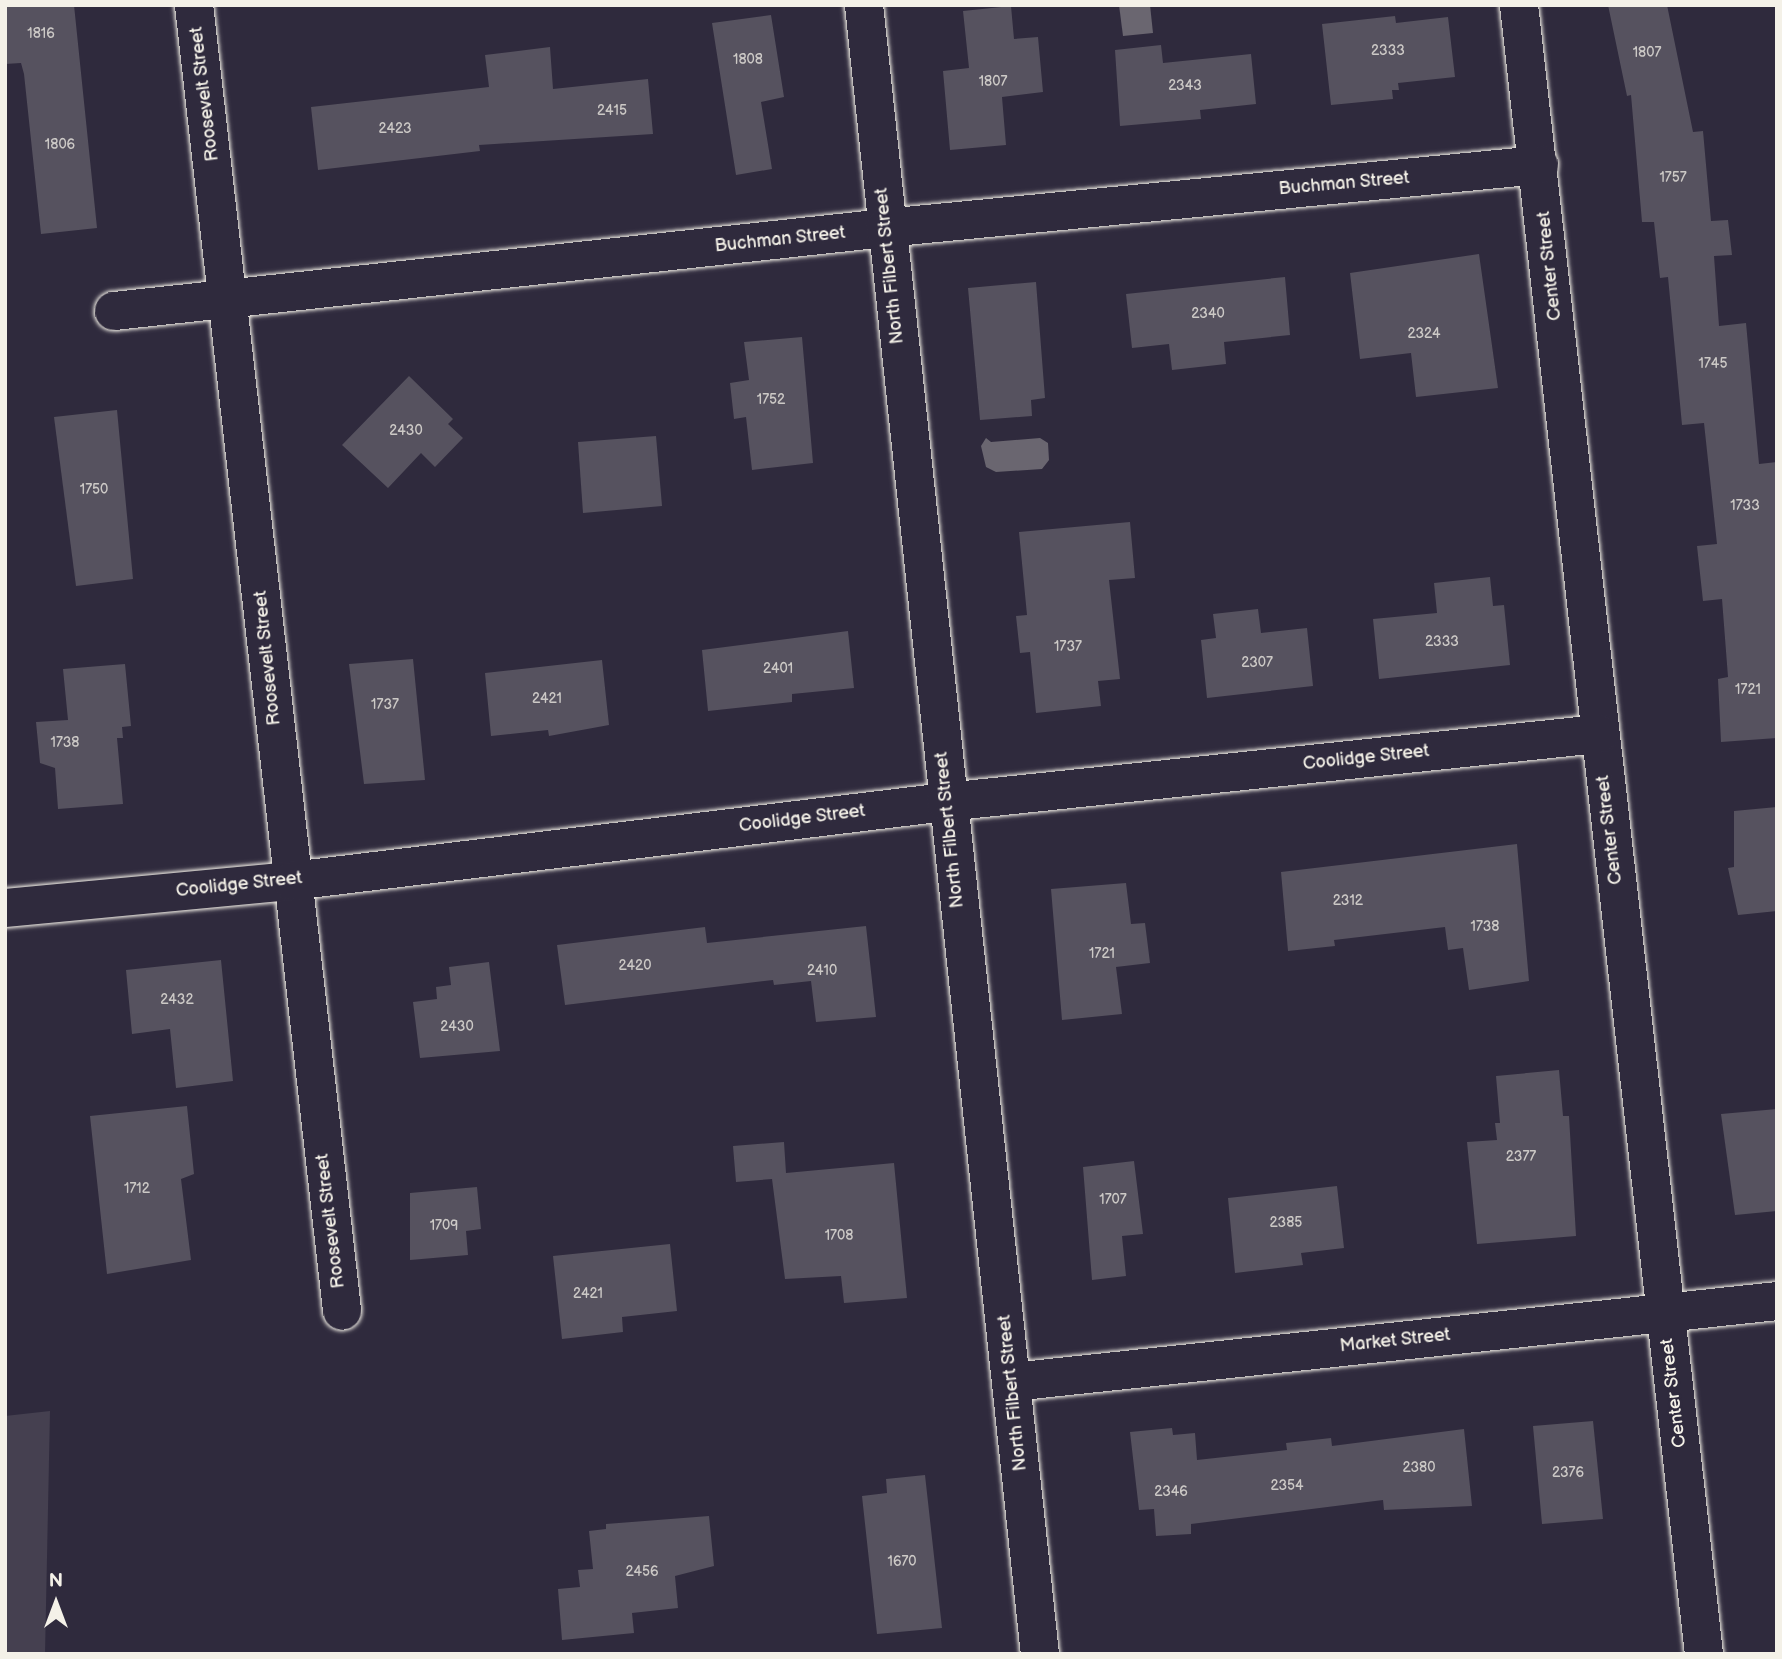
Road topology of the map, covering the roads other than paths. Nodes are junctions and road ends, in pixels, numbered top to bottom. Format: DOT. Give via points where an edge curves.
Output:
graph roads {
  1 [pos="194,5"];
  2 [pos="864,5"];
  3 [pos="1519,5"];
  4 [pos="1539,165"];
  5 [pos="885,228"];
  6 [pos="230,300"];
  7 [pos="114,311"];
  8 [pos="1599,734"];
  9 [pos="946,802"];
  10 [pos="292,880"];
  11 [pos="5,908"];
  12 [pos="1777,1301"];
  13 [pos="342,1311"];
  14 [pos="1665,1313"];
  15 [pos="1012,1382"];
  16 [pos="1040,1654"];
  17 [pos="1704,1654"];
  1 -- 6 [label="street, Roosevelt Street"];
  2 -- 5 [label="street, North Filbert Street"];
  3 -- 4 [label="street, Center Street"];
  4 -- 5 [label="street, Buchman Street"];
  4 -- 8 [label="street, Center Street"];
  5 -- 6 [label="street, Buchman Street"];
  5 -- 9 [label="street, North Filbert Street"];
  6 -- 7 [label="street, Buchman Street"];
  6 -- 10 [label="street, Roosevelt Street"];
  8 -- 9 [label="street, Coolidge Street"];
  8 -- 14 [label="street, Center Street"];
  9 -- 10 [label="street, Coolidge Street"];
  9 -- 15 [label="street, North Filbert Street"];
  10 -- 11 [label="street, Coolidge Street"];
  10 -- 13 [label="street, Roosevelt Street"];
  12 -- 14 [label="street, Market Street"];
  14 -- 15 [label="street, Market Street"];
  14 -- 17 [label="street, Center Street"];
  15 -- 16 [label="street, North Filbert Street"];
}
